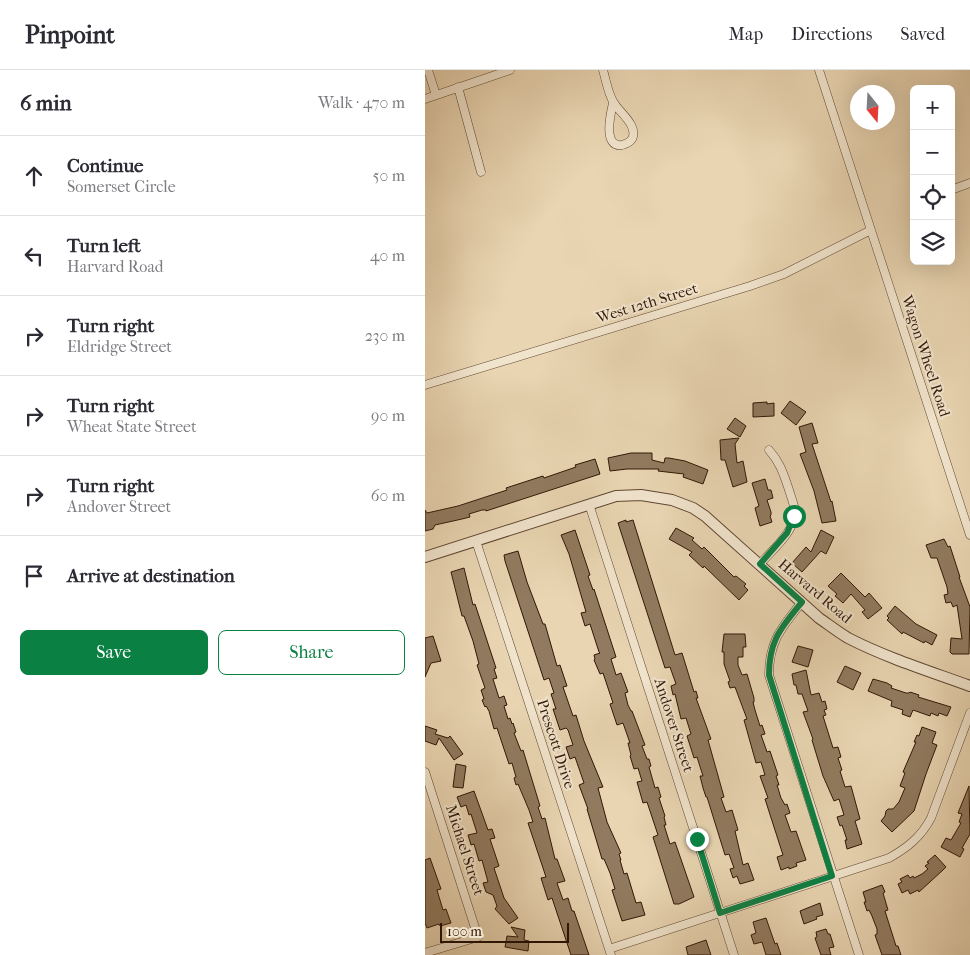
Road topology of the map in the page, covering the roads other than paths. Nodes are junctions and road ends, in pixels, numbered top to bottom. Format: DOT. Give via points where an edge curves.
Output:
graph roads {
  1 [pos="429,70"];
  2 [pos="510,70"];
  3 [pos="603,70"];
  4 [pos="819,70"];
  5 [pos="458,88"];
  6 [pos="436,95"];
  7 [pos="425,99"];
  8 [pos="613,103"];
  9 [pos="481,172"];
  10 [pos="970,184"];
  11 [pos="955,189"];
  12 [pos="871,230"];
  13 [pos="425,385"];
  14 [pos="769,450"];
  15 [pos="589,504"];
  16 [pos="970,536"];
  17 [pos="476,541"];
  18 [pos="425,557"];
  19 [pos="760,564"];
  20 [pos="802,602"];
  21 [pos="970,686"];
  22 [pos="970,713"];
  23 [pos="425,772"];
  24 [pos="832,876"];
  25 [pos="720,913"];
  26 [pos="610,952"];
  27 [pos="425,953"];
  28 [pos="734,955"];
  29 [pos="859,955"];
  1 -- 6 [label="street"];
  2 -- 5 [label="street"];
  3 -- 8 [label="street"];
  4 -- 12 [label="street, Wagon Wheel Road"];
  5 -- 6 [label="street"];
  5 -- 9 [label="street"];
  6 -- 7 [label="street"];
  8 -- 8 [label="street" via="610,135 613,141 623,145 633,138 633,133 625,115"];
  10 -- 11 [label="street"];
  12 -- 13 [label="street, West 12th Street" via="784,274 750,286"];
  12 -- 16 [label="street, Wagon Wheel Road"];
  14 -- 19 [label="street" via="781,466 794,516 787,533"];
  15 -- 17 [label="street, Harvard Road"];
  15 -- 19 [label="street, Harvard Road" via="629,495 655,496 681,503 705,516"];
  15 -- 25 [label="street, Andover Street"];
  17 -- 18 [label="street, Harvard Road"];
  17 -- 26 [label="street, Prescott Drive"];
  19 -- 20 [label="street, Harvard Road"];
  20 -- 21 [label="street, Harvard Road" via="847,637 897,660"];
  20 -- 24 [label="street" via="773,642 769,675"];
  22 -- 24 [label="street" via="922,834 889,858"];
  23 -- 27 [label="street, Michael Street" via="479,938"];
  24 -- 25 [label="street"];
  24 -- 29 [label="street"];
  25 -- 26 [label="street"];
  25 -- 28 [label="street, Andover Street"];
}
